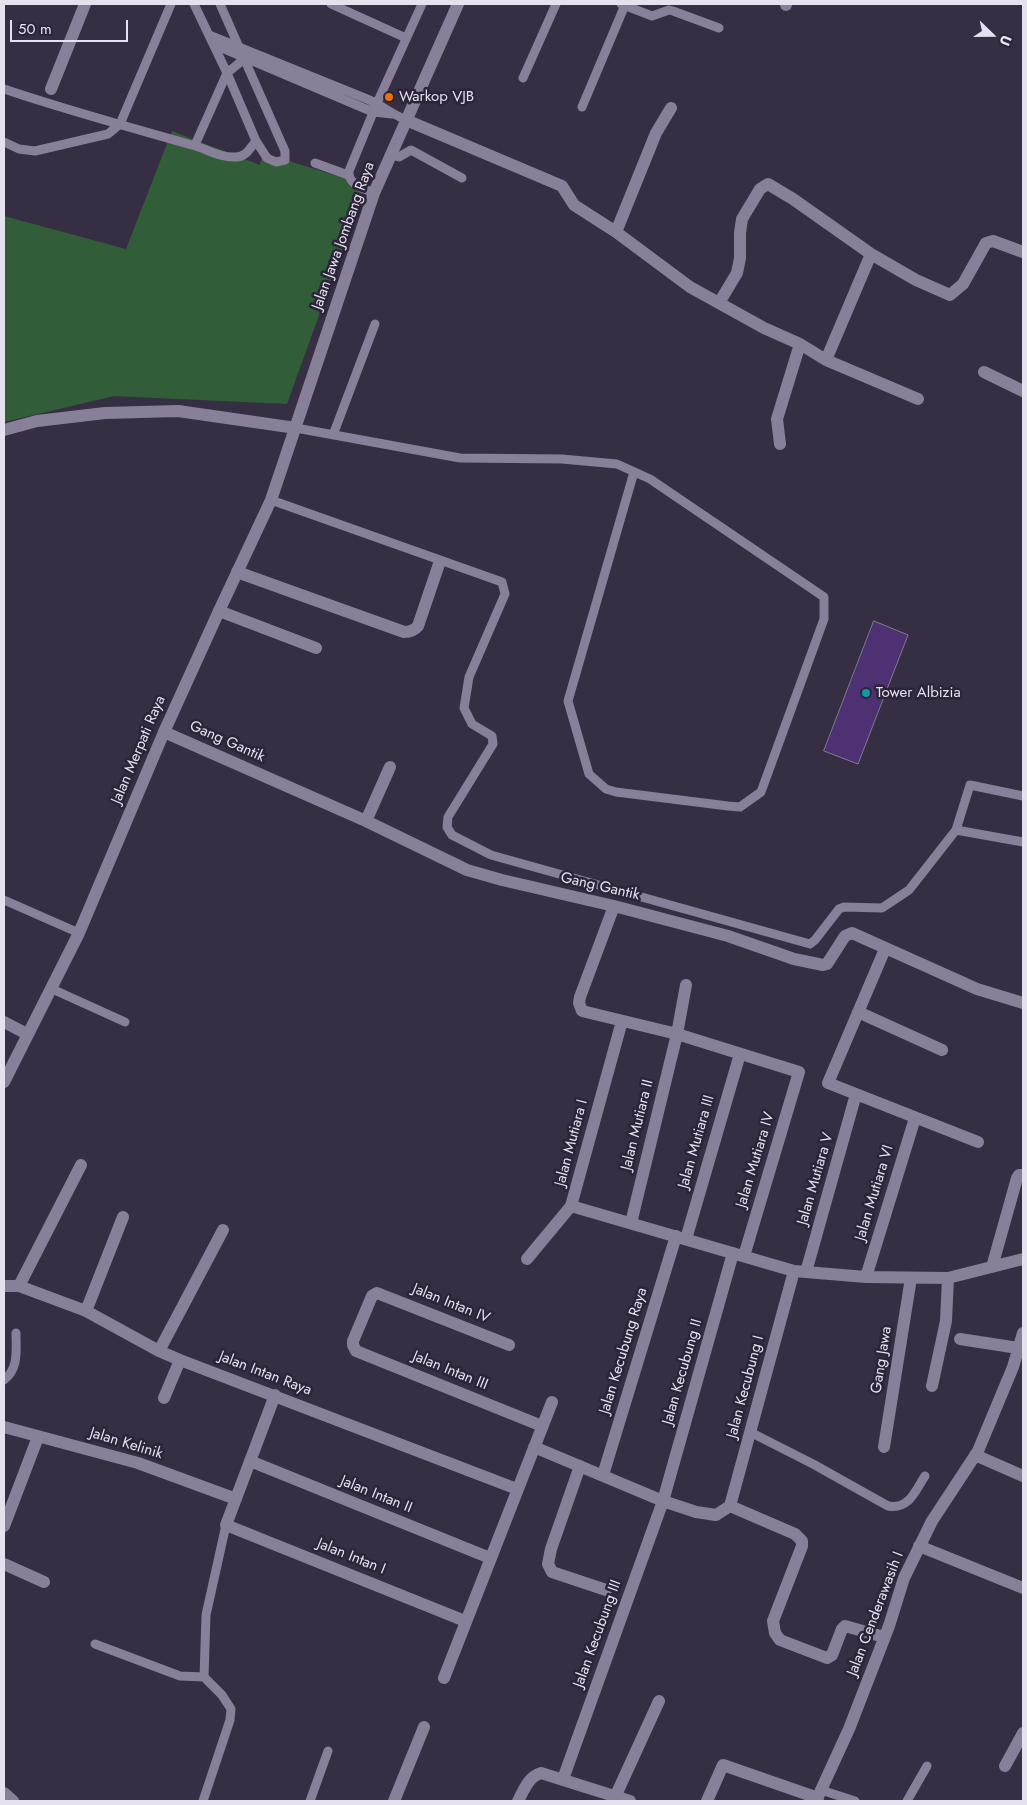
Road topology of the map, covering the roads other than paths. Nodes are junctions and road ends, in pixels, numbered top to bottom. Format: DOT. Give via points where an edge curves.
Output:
graph roads {
  1 [pos="85,4"];
  2 [pos="171,4"];
  3 [pos="194,4"];
  4 [pos="220,4"];
  5 [pos="332,4"];
  6 [pos="422,4"];
  7 [pos="458,4"];
  8 [pos="556,4"];
  9 [pos="623,5"];
  10 [pos="719,28"];
  11 [pos="209,35"];
  12 [pos="406,38"];
  13 [pos="214,45"];
  14 [pos="239,46"];
  15 [pos="244,58"];
  16 [pos="227,73"];
  17 [pos="523,78"];
  18 [pos="4,89"];
  19 [pos="51,89"];
  20 [pos="377,103"];
  21 [pos="582,107"];
  22 [pos="671,108"];
  23 [pos="373,112"];
  24 [pos="392,114"];
  25 [pos="406,120"];
  26 [pos="120,124"];
  27 [pos="256,141"];
  28 [pos="4,142"];
  29 [pos="196,145"];
  30 [pos="391,155"];
  31 [pos="315,163"];
  32 [pos="348,175"];
  33 [pos="462,178"];
  34 [pos="374,193"];
  35 [pos="616,232"];
  36 [pos="1023,252"];
  37 [pos="871,254"];
  38 [pos="719,303"];
  39 [pos="375,324"];
  40 [pos="800,344"];
  41 [pos="826,360"];
  42 [pos="984,372"];
  43 [pos="1023,391"];
  44 [pos="918,398"];
  45 [pos="296,428"];
  46 [pos="4,430"];
  47 [pos="333,435"];
  48 [pos="780,444"];
  49 [pos="634,472"];
  50 [pos="271,500"];
  51 [pos="439,564"];
  52 [pos="238,572"];
  53 [pos="218,611"];
  54 [pos="316,648"];
  55 [pos="164,732"];
  56 [pos="390,767"];
  57 [pos="1023,796"];
  58 [pos="366,821"];
  59 [pos="956,830"];
  60 [pos="1023,842"];
  61 [pos="4,900"];
  62 [pos="614,906"];
  63 [pos="79,933"];
  64 [pos="885,949"];
  65 [pos="686,985"];
  66 [pos="50,988"];
  67 [pos="1023,1002"];
  68 [pos="858,1012"];
  69 [pos="4,1022"];
  70 [pos="125,1022"];
  71 [pos="622,1022"];
  72 [pos="27,1034"];
  73 [pos="677,1034"];
  74 [pos="942,1050"];
  75 [pos="740,1054"];
  76 [pos="4,1082"];
  77 [pos="856,1094"];
  78 [pos="915,1118"];
  79 [pos="978,1142"];
  80 [pos="81,1164"];
  81 [pos="1022,1175"];
  82 [pos="571,1206"];
  83 [pos="123,1217"];
  84 [pos="631,1223"];
  85 [pos="223,1230"];
  86 [pos="681,1238"];
  87 [pos="739,1255"];
  88 [pos="1023,1259"];
  89 [pos="527,1260"];
  90 [pos="992,1268"];
  91 [pos="800,1272"];
  92 [pos="866,1277"];
  93 [pos="911,1278"];
  94 [pos="948,1278"];
  95 [pos="4,1286"];
  96 [pos="19,1286"];
  97 [pos="382,1294"];
  98 [pos="86,1310"];
  99 [pos="16,1333"];
  100 [pos="1023,1333"];
  101 [pos="960,1339"];
  102 [pos="509,1345"];
  103 [pos="1018,1348"];
  104 [pos="159,1351"];
  105 [pos="180,1360"];
  106 [pos="4,1380"];
  107 [pos="932,1386"];
  108 [pos="276,1395"];
  109 [pos="164,1398"];
  110 [pos="552,1402"];
  111 [pos="542,1426"];
  112 [pos="4,1428"];
  113 [pos="750,1432"];
  114 [pos="38,1437"];
  115 [pos="534,1447"];
  116 [pos="884,1447"];
  117 [pos="975,1455"];
  118 [pos="250,1462"];
  119 [pos="580,1466"];
  120 [pos="603,1475"];
  121 [pos="925,1476"];
  122 [pos="1023,1476"];
  123 [pos="517,1489"];
  124 [pos="236,1499"];
  125 [pos="663,1500"];
  126 [pos="728,1508"];
  127 [pos="226,1525"];
  128 [pos="4,1526"];
  129 [pos="919,1546"];
  130 [pos="490,1558"];
  131 [pos="4,1564"];
  132 [pos="44,1582"];
  133 [pos="1023,1588"];
  134 [pos="606,1590"];
  135 [pos="465,1621"];
  136 [pos="884,1637"];
  137 [pos="95,1644"];
  138 [pos="204,1677"];
  139 [pos="444,1678"];
  140 [pos="659,1701"];
  141 [pos="424,1727"];
  142 [pos="1023,1733"];
  143 [pos="328,1751"];
  144 [pos="927,1766"];
  145 [pos="1005,1766"];
  146 [pos="563,1779"];
  147 [pos="4,1793"];
  148 [pos="616,1795"];
  149 [pos="818,1796"];
  150 [pos="13,1801"];
  151 [pos="203,1801"];
  152 [pos="310,1801"];
  153 [pos="394,1801"];
  154 [pos="518,1801"];
  155 [pos="630,1801"];
  156 [pos="707,1801"];
  157 [pos="856,1801"];
  158 [pos="907,1801"];
  1 -- 19 [label="street"];
  2 -- 26 [label="lane"];
  3 -- 11 [label="lane"];
  4 -- 14 [label="lane"];
  5 -- 12 [label="lane"];
  6 -- 12 [label="lane"];
  7 -- 25 [label="street, Jalan Jawa Jombang Raya"];
  8 -- 17 [label="lane"];
  9 -- 10 [label="lane" via="652,16 669,10"];
  9 -- 21 [label="lane"];
  11 -- 13 [label="lane"];
  11 -- 14 [label="lane"];
  12 -- 20 [label="lane"];
  13 -- 15 [label="lane"];
  13 -- 16 [label="lane"];
  14 -- 15 [label="lane"];
  14 -- 20 [label="lane"];
  15 -- 16 [label="lane"];
  15 -- 23 [label="lane"];
  15 -- 27 [label="lane" via="285,151 285,160 276,162 267,158"];
  16 -- 27 [label="lane"];
  16 -- 29 [label="lane"];
  18 -- 26 [label="lane"];
  20 -- 23 [label="lane"];
  20 -- 24 [label="lane"];
  22 -- 35 [label="street" via="656,133"];
  23 -- 24 [label="lane"];
  23 -- 32 [label="lane"];
  24 -- 25 [label="lane"];
  25 -- 30 [label="street, Jalan Jawa Jombang Raya"];
  25 -- 35 [label="street" via="562,186 574,204"];
  26 -- 28 [label="lane" via="108,134 35,151 19,149"];
  26 -- 29 [label="lane"];
  27 -- 29 [label="lane" via="244,155 237,157 223,156"];
  30 -- 33 [label="lane" via="399,157 411,150"];
  30 -- 34 [label="street, Jalan Jawa Jombang Raya"];
  31 -- 32 [label="lane"];
  32 -- 34 [label="lane" via="358,186"];
  34 -- 45 [label="street, Jalan Jawa Jombang Raya"];
  35 -- 38 [label="street" via="690,287"];
  36 -- 37 [label="street" via="993,240 986,243 963,284 950,295"];
  37 -- 38 [label="street" via="768,184 760,188 742,219 736,273"];
  37 -- 41 [label="street"];
  38 -- 40 [label="street"];
  39 -- 47 [label="lane"];
  40 -- 41 [label="street"];
  40 -- 48 [label="street" via="777,419"];
  41 -- 44 [label="street"];
  42 -- 43 [label="street"];
  45 -- 46 [label="street" via="178,411 105,413 37,420"];
  45 -- 47 [label="lane"];
  45 -- 50 [label="street, Jalan Merpati Raya"];
  47 -- 49 [label="lane" via="460,458 562,459 617,464"];
  49 -- 49 [label="lane" via="650,479 824,597 824,619 761,792 740,807 616,792 606,789 589,774 568,701"];
  50 -- 52 [label="street, Jalan Merpati Raya"];
  50 -- 59 [label="lane" via="502,582 505,594 469,677 464,708 472,724 492,736 493,744 448,817 447,827 452,835 491,855 810,944 839,909 882,908 909,890"];
  51 -- 52 [label="street" via="418,626 410,632"];
  52 -- 53 [label="street, Jalan Merpati Raya"];
  53 -- 54 [label="street"];
  53 -- 55 [label="street, Jalan Merpati Raya"];
  55 -- 58 [label="street, Gang Gantik"];
  55 -- 63 [label="street, Jalan Merpati Raya"];
  56 -- 58 [label="street"];
  57 -- 59 [label="lane" via="970,785"];
  58 -- 62 [label="street, Gang Gantik" via="467,870"];
  59 -- 60 [label="lane"];
  61 -- 63 [label="lane"];
  62 -- 64 [label="street, Gang Gantik" via="823,965 849,933"];
  62 -- 71 [label="street" via="579,1003 582,1010"];
  63 -- 66 [label="street, Jalan Merpati Raya"];
  64 -- 67 [label="street, Gang Gantik" via="977,989"];
  64 -- 68 [label="street"];
  65 -- 73 [label="street, Jalan Mutiara II"];
  66 -- 70 [label="lane"];
  66 -- 72 [label="street, Jalan Merpati Raya"];
  68 -- 74 [label="street"];
  68 -- 77 [label="street" via="828,1083"];
  69 -- 72 [label="street"];
  71 -- 73 [label="street"];
  71 -- 82 [label="street, Jalan Mutiara I"];
  72 -- 76 [label="street, Jalan Merpati Raya"];
  73 -- 75 [label="street"];
  73 -- 84 [label="street, Jalan Mutiara II"];
  75 -- 86 [label="street, Jalan Mutiara III"];
  75 -- 87 [label="street, Jalan Mutiara IV" via="799,1072"];
  77 -- 78 [label="street"];
  77 -- 91 [label="street, Jalan Mutiara V"];
  78 -- 79 [label="street"];
  78 -- 92 [label="street, Jalan Mutiara VI"];
  80 -- 96 [label="street"];
  81 -- 90 [label="street" via="1017,1178"];
  82 -- 84 [label="street"];
  82 -- 89 [label="street, Jalan Mutiara I"];
  83 -- 98 [label="street"];
  84 -- 86 [label="street"];
  85 -- 104 [label="street"];
  86 -- 87 [label="street"];
  86 -- 120 [label="street, Jalan Kecubung Raya"];
  87 -- 91 [label="street"];
  87 -- 125 [label="street, Jalan Kecubung II"];
  88 -- 90 [label="street"];
  90 -- 94 [label="street"];
  91 -- 92 [label="street"];
  91 -- 113 [label="street, Jalan Kecubung I"];
  92 -- 93 [label="street"];
  93 -- 94 [label="street"];
  93 -- 116 [label="street, Gang Jawa"];
  94 -- 107 [label="street" via="946,1321"];
  95 -- 96 [label="street, Jalan Intan Raya"];
  96 -- 98 [label="street, Jalan Intan Raya"];
  97 -- 102 [label="street, Jalan Intan IV"];
  97 -- 111 [label="street, Jalan Intan III" via="372,1296 353,1341 356,1351"];
  98 -- 104 [label="street, Jalan Intan Raya"];
  99 -- 106 [label="lane" via="16,1361"];
  100 -- 103 [label="street, Jalan Cenderawasih I"];
  101 -- 103 [label="street"];
  103 -- 117 [label="street, Jalan Cenderawasih I"];
  104 -- 105 [label="street, Jalan Intan Raya"];
  105 -- 108 [label="street, Jalan Intan Raya"];
  105 -- 109 [label="street"];
  108 -- 118 [label="street"];
  108 -- 123 [label="street, Jalan Intan Raya"];
  110 -- 111 [label="street"];
  111 -- 115 [label="street"];
  112 -- 114 [label="street, Jalan Kelinik"];
  113 -- 121 [label="lane" via="888,1506 903,1506"];
  113 -- 126 [label="street, Jalan Kecubung I"];
  114 -- 124 [label="street, Jalan Kelinik" via="138,1463"];
  114 -- 128 [label="street"];
  115 -- 119 [label="street"];
  115 -- 123 [label="street"];
  117 -- 122 [label="street"];
  117 -- 129 [label="street, Jalan Cenderawasih I"];
  118 -- 124 [label="street"];
  118 -- 130 [label="street, Jalan Intan II"];
  119 -- 120 [label="street"];
  119 -- 134 [label="street" via="550,1549 548,1564 552,1572"];
  120 -- 125 [label="street"];
  123 -- 130 [label="street"];
  124 -- 127 [label="street"];
  125 -- 126 [label="street" via="711,1515"];
  125 -- 146 [label="street, Jalan Kecubung III"];
  126 -- 136 [label="street" via="795,1534 802,1541 794,1571 773,1621 775,1634 780,1640 827,1658 832,1655 845,1626"];
  127 -- 135 [label="street, Jalan Intan I"];
  127 -- 138 [label="lane" via="206,1615"];
  129 -- 133 [label="street"];
  129 -- 136 [label="street, Jalan Cenderawasih I" via="904,1578"];
  130 -- 135 [label="street"];
  131 -- 132 [label="street"];
  135 -- 139 [label="street"];
  136 -- 149 [label="street, Jalan Cenderawasih I" via="849,1730"];
  137 -- 138 [label="lane" via="180,1676"];
  138 -- 151 [label="lane" via="231,1709"];
  140 -- 148 [label="street"];
  141 -- 153 [label="street"];
  142 -- 145 [label="street"];
  143 -- 152 [label="lane"];
  144 -- 158 [label="lane"];
  146 -- 148 [label="street"];
  146 -- 154 [label="street" via="536,1774"];
  147 -- 150 [label="street"];
  148 -- 155 [label="street"];
  149 -- 156 [label="street" via="723,1765"];
  149 -- 157 [label="lane"];
}
